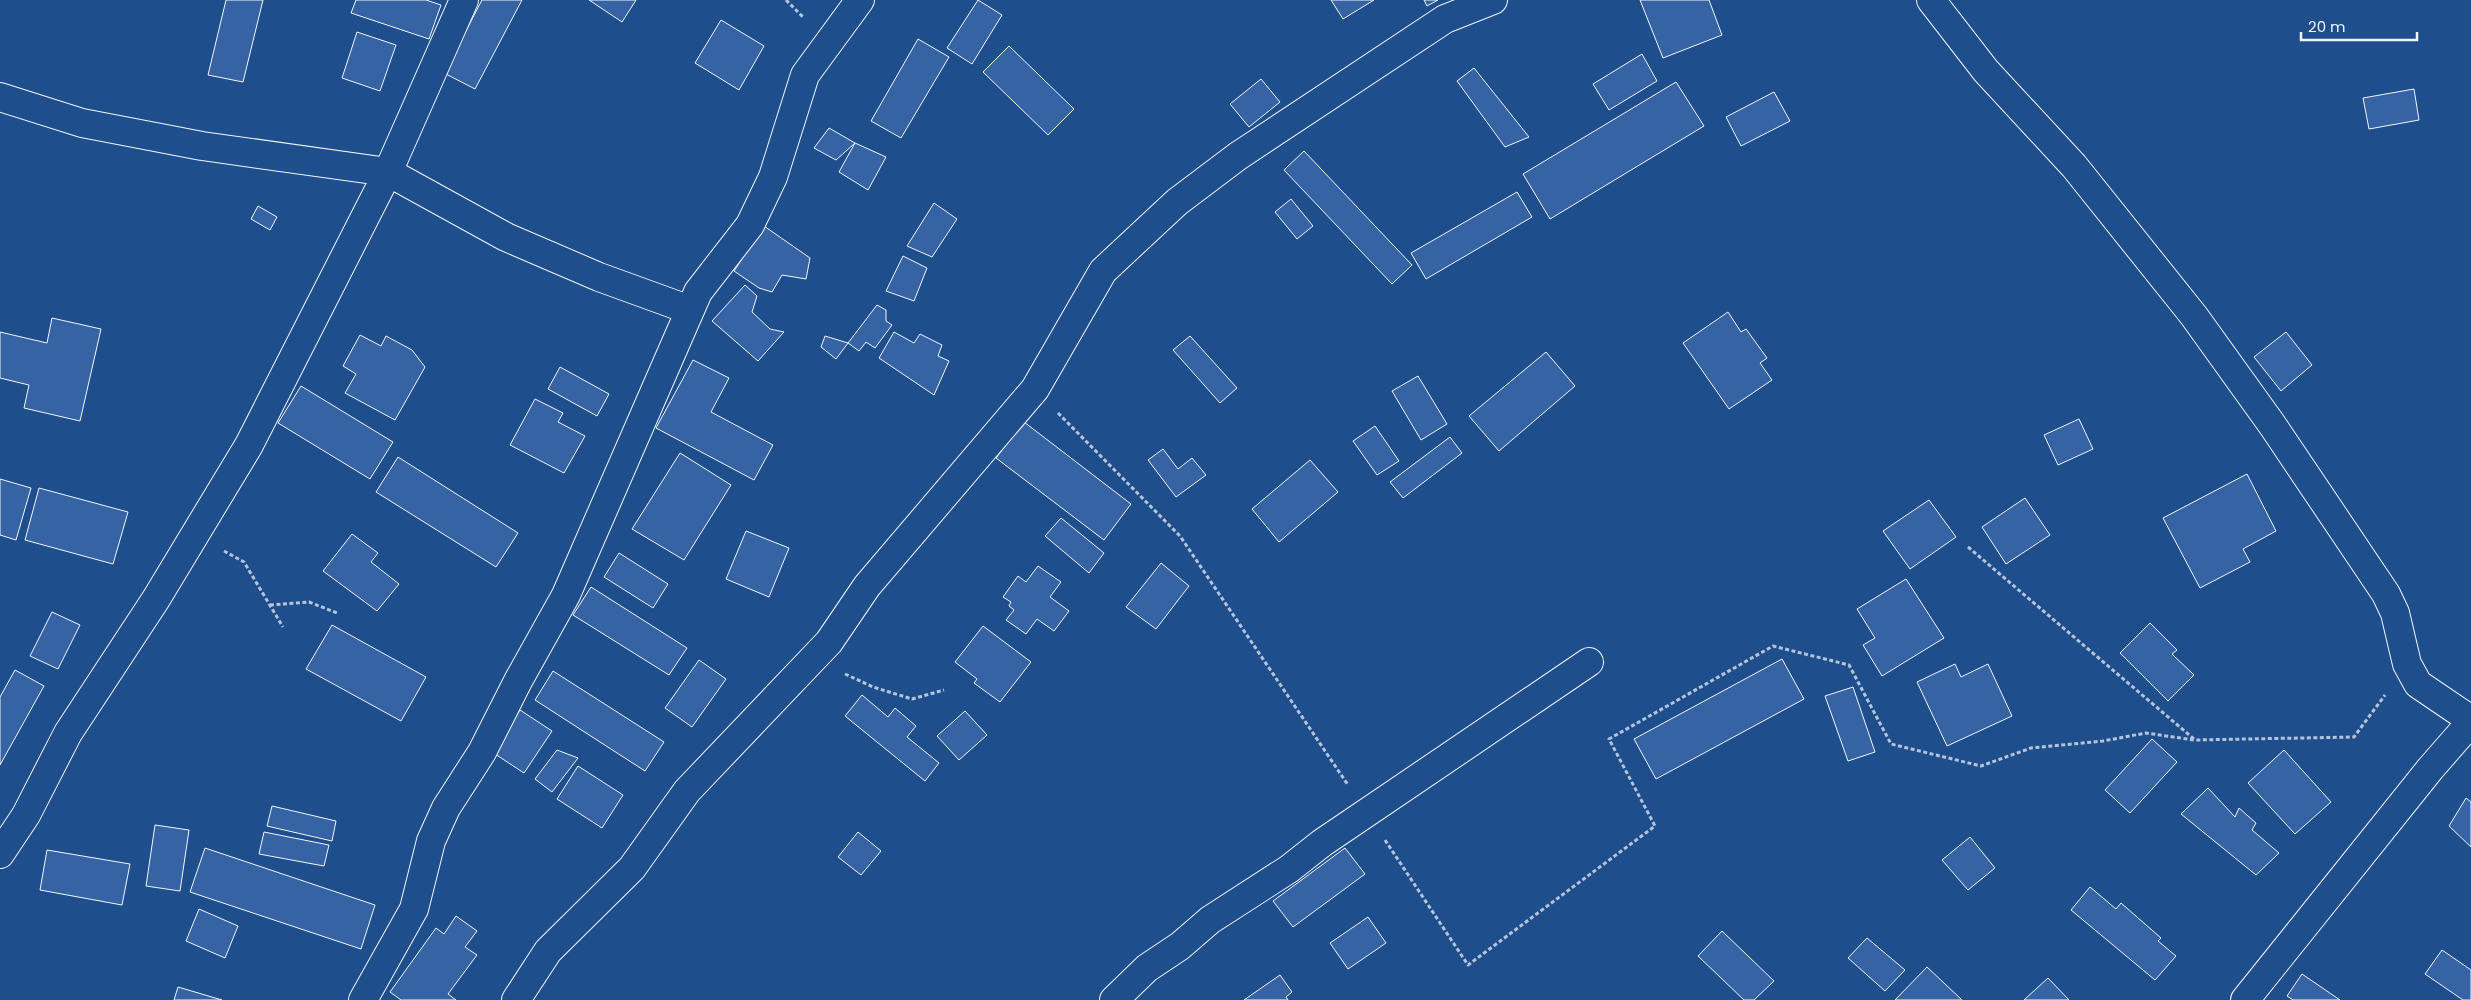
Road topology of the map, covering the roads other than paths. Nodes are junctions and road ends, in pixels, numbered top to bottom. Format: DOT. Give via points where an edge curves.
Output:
graph roads {
  1 [pos="464,0"];
  2 [pos="860,0"];
  3 [pos="1493,0"];
  4 [pos="1931,0"];
  5 [pos="0,97"];
  6 [pos="388,172"];
  7 [pos="690,310"];
  8 [pos="1589,662"];
  9 [pos="2471,721"];
  10 [pos="0,854"];
  11 [pos="363,1000"];
  12 [pos="516,1000"];
  13 [pos="1114,1000"];
  14 [pos="2246,1000"];
  1 -- 6 [label="street"];
  2 -- 7 [label="street" via="805,75 773,177 750,225 698,292"];
  3 -- 12 [label="street" via="1445,19 1246,151 1177,202 1103,271 1035,389 867,586 813,660 687,791 632,868 548,951"];
  4 -- 9 [label="street" via="1986,72 2074,166 2194,316 2386,594 2395,613 2407,664 2418,684"];
  5 -- 6 [label="street" via="82,123 202,146"];
  6 -- 7 [label="street" via="506,238 599,278"];
  6 -- 10 [label="street" via="249,445 156,599 68,733 26,816"];
  7 -- 11 [label="street" via="566,595 482,752 446,808 431,841 414,909"];
  8 -- 13 [label="street" via="1210,920 1147,968"];
  9 -- 14 [label="street"];
}
